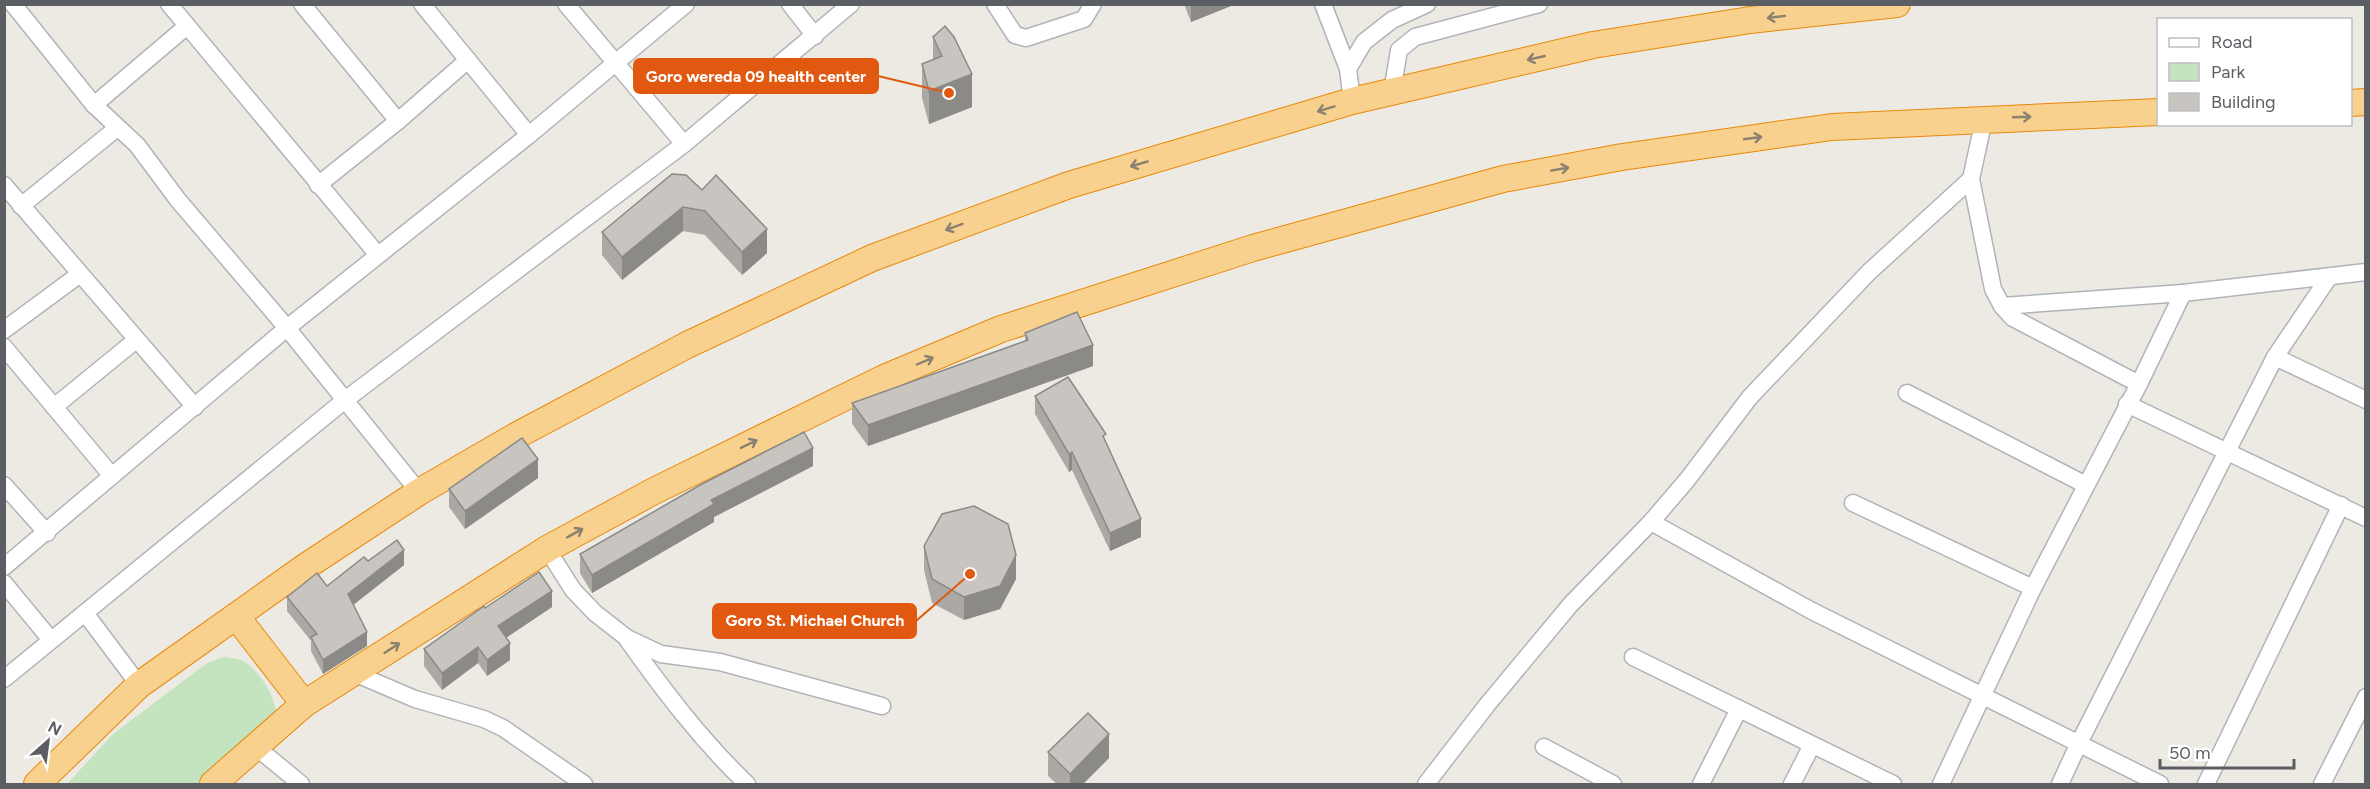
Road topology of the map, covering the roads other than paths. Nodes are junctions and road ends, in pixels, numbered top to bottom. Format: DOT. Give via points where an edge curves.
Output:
graph roads {
  1 [pos="13,4"];
  2 [pos="169,4"];
  3 [pos="302,4"];
  4 [pos="422,4"];
  5 [pos="566,4"];
  6 [pos="686,4"];
  7 [pos="790,4"];
  8 [pos="851,4"];
  9 [pos="995,4"];
  10 [pos="1093,4"];
  11 [pos="1323,4"];
  12 [pos="1427,4"];
  13 [pos="1539,4"];
  14 [pos="1897,4"];
  15 [pos="187,26"];
  16 [pos="814,36"];
  17 [pos="468,60"];
  18 [pos="615,63"];
  19 [pos="1348,69"];
  20 [pos="1392,92"];
  21 [pos="1352,101"];
  22 [pos="94,105"];
  23 [pos="2157,112"];
  24 [pos="1984,119"];
  25 [pos="398,121"];
  26 [pos="117,128"];
  27 [pos="529,135"];
  28 [pos="684,144"];
  29 [pos="1971,179"];
  30 [pos="4,184"];
  31 [pos="318,184"];
  32 [pos="21,206"];
  33 [pos="378,255"];
  34 [pos="2364,273"];
  35 [pos="80,274"];
  36 [pos="2329,277"];
  37 [pos="2183,293"];
  38 [pos="2002,306"];
  39 [pos="286,328"];
  40 [pos="4,330"];
  41 [pos="136,340"];
  42 [pos="4,347"];
  43 [pos="2275,357"];
  44 [pos="2139,384"];
  45 [pos="1907,393"];
  46 [pos="345,400"];
  47 [pos="2366,400"];
  48 [pos="2127,404"];
  49 [pos="54,407"];
  50 [pos="195,407"];
  51 [pos="2228,451"];
  52 [pos="112,476"];
  53 [pos="4,485"];
  54 [pos="2086,485"];
  55 [pos="419,492"];
  56 [pos="1853,503"];
  57 [pos="2341,505"];
  58 [pos="2366,518"];
  59 [pos="1651,522"];
  60 [pos="47,533"];
  61 [pos="548,549"];
  62 [pos="4,567"];
  63 [pos="4,583"];
  64 [pos="2034,588"];
  65 [pos="84,612"];
  66 [pos="237,616"];
  67 [pos="627,638"];
  68 [pos="51,640"];
  69 [pos="1633,657"];
  70 [pos="354,673"];
  71 [pos="4,679"];
  72 [pos="139,685"];
  73 [pos="1984,696"];
  74 [pos="2366,697"];
  75 [pos="304,704"];
  76 [pos="882,706"];
  77 [pos="1739,709"];
  78 [pos="2079,743"];
  79 [pos="1812,745"];
  80 [pos="256,747"];
  81 [pos="1544,747"];
  82 [pos="37,784"];
  83 [pos="213,784"];
  84 [pos="301,784"];
  85 [pos="584,784"];
  86 [pos="747,784"];
  87 [pos="1426,784"];
  88 [pos="1613,784"];
  89 [pos="1701,784"];
  90 [pos="1792,784"];
  91 [pos="1893,784"];
  92 [pos="1941,784"];
  93 [pos="2060,784"];
  94 [pos="2160,784"];
  95 [pos="2206,784"];
  96 [pos="2322,784"];
  1 -- 22 [label="street"];
  2 -- 15 [label="street"];
  3 -- 25 [label="street"];
  4 -- 17 [label="street"];
  5 -- 18 [label="street"];
  6 -- 18 [label="street"];
  7 -- 16 [label="street"];
  8 -- 16 [label="street"];
  9 -- 10 [label="street" via="1015,35 1026,38 1084,19"];
  11 -- 19 [label="street"];
  12 -- 19 [label="street" via="1392,20 1364,42"];
  13 -- 20 [label="street" via="1415,37 1399,50"];
  14 -- 20 [label="highway, one-way" via="1750,20 1593,45"];
  15 -- 22 [label="street"];
  15 -- 31 [label="street"];
  16 -- 28 [label="street"];
  17 -- 25 [label="street"];
  17 -- 27 [label="street"];
  18 -- 27 [label="street"];
  18 -- 28 [label="street"];
  19 -- 21 [label="street"];
  20 -- 21 [label="highway"];
  21 -- 55 [label="highway, one-way" via="1069,185 872,258 687,345"];
  22 -- 26 [label="street"];
  24 -- 23 [label="highway, one-way"];
  24 -- 29 [label="street"];
  61 -- 24 [label="highway, one-way" via="652,492 884,378 1001,329 1253,248 1503,179 1623,157 1832,127"];
  25 -- 31 [label="street"];
  26 -- 32 [label="street"];
  26 -- 39 [label="street" via="137,145"];
  27 -- 33 [label="street"];
  28 -- 46 [label="street"];
  29 -- 38 [label="street" via="1993,289"];
  29 -- 59 [label="street" via="1869,272 1749,397"];
  30 -- 32 [label="street"];
  31 -- 33 [label="street"];
  32 -- 35 [label="street"];
  33 -- 39 [label="street"];
  34 -- 36 [label="street"];
  35 -- 40 [label="street"];
  35 -- 41 [label="street"];
  36 -- 37 [label="street"];
  36 -- 43 [label="street"];
  37 -- 38 [label="street"];
  37 -- 44 [label="street"];
  38 -- 44 [label="street" via="2013,318"];
  39 -- 46 [label="street"];
  39 -- 50 [label="street"];
  41 -- 49 [label="street"];
  41 -- 50 [label="street"];
  42 -- 49 [label="street"];
  43 -- 47 [label="street"];
  43 -- 51 [label="street"];
  44 -- 48 [label="street"];
  45 -- 54 [label="street"];
  46 -- 55 [label="street"];
  46 -- 65 [label="street"];
  48 -- 51 [label="street"];
  48 -- 54 [label="street"];
  49 -- 52 [label="street"];
  50 -- 52 [label="street"];
  51 -- 57 [label="street"];
  51 -- 78 [label="street"];
  52 -- 60 [label="street"];
  53 -- 60 [label="street"];
  54 -- 64 [label="street"];
  55 -- 66 [label="highway"];
  56 -- 64 [label="street"];
  57 -- 58 [label="street"];
  57 -- 95 [label="street"];
  59 -- 73 [label="street" via="1812,611"];
  59 -- 87 [label="street" via="1571,604"];
  60 -- 62 [label="street"];
  61 -- 67 [label="street" via="573,590"];
  70 -- 61 [label="highway, one-way"];
  63 -- 68 [label="street"];
  64 -- 73 [label="street"];
  65 -- 68 [label="street"];
  65 -- 72 [label="street"];
  66 -- 72 [label="highway"];
  66 -- 75 [label="highway"];
  67 -- 76 [label="street" via="661,654 720,662"];
  67 -- 86 [label="street" via="712,751"];
  68 -- 71 [label="street"];
  69 -- 77 [label="street"];
  70 -- 75 [label="highway"];
  70 -- 85 [label="street" via="415,699 503,728"];
  72 -- 82 [label="highway"];
  73 -- 78 [label="street"];
  73 -- 92 [label="street"];
  74 -- 96 [label="street"];
  75 -- 80 [label="highway"];
  77 -- 79 [label="street"];
  77 -- 89 [label="street"];
  78 -- 93 [label="street"];
  78 -- 94 [label="street"];
  79 -- 90 [label="street"];
  79 -- 91 [label="street"];
  80 -- 83 [label="highway"];
  80 -- 84 [label="street"];
  81 -- 88 [label="street"];
}
